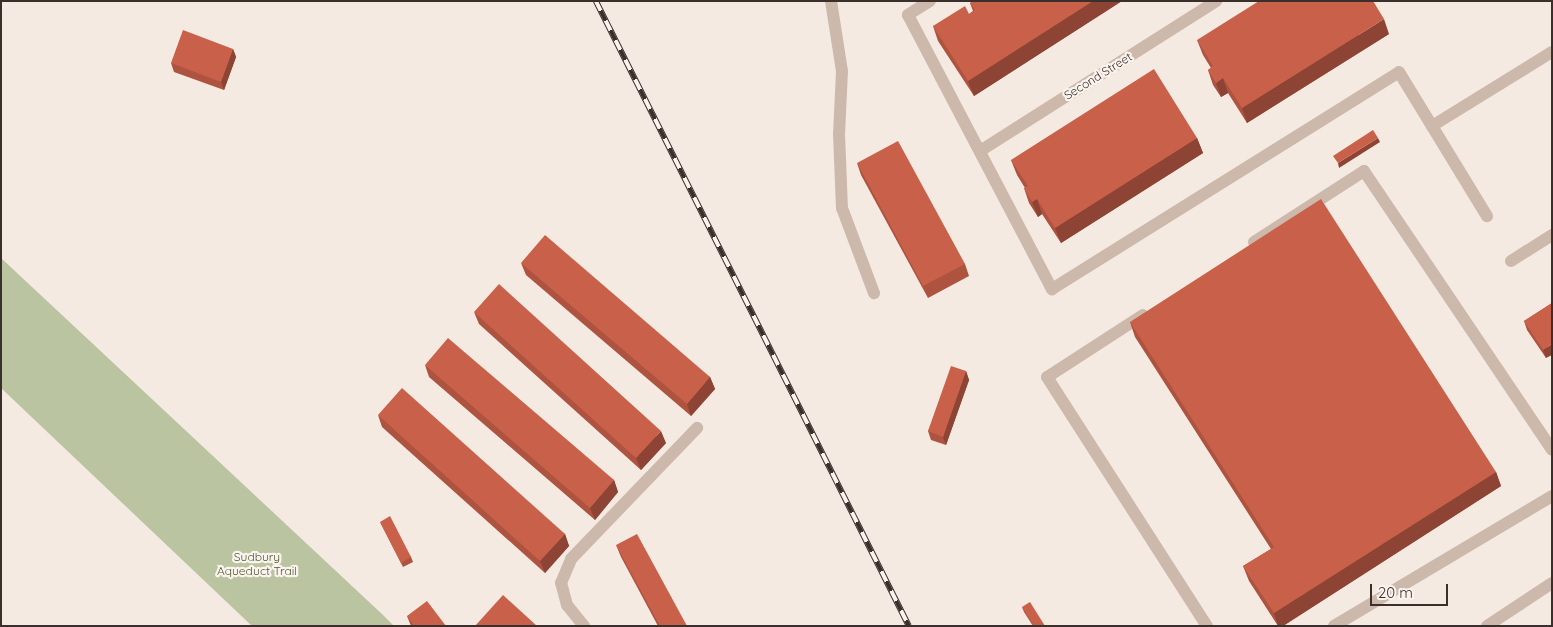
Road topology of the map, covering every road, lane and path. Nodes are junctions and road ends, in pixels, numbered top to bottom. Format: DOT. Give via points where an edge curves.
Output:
graph roads {
  1 [pos="831,1"];
  2 [pos="930,1"];
  3 [pos="1216,1"];
  4 [pos="1552,52"];
  5 [pos="1432,126"];
  6 [pos="980,151"];
  7 [pos="1487,216"];
  8 [pos="1552,235"];
  9 [pos="1239,252"];
  10 [pos="1511,261"];
  11 [pos="874,293"];
  12 [pos="1156,306"];
  13 [pos="696,428"];
  14 [pos="1552,450"];
  15 [pos="1552,496"];
  16 [pos="1552,583"];
  17 [pos="584,626"];
  18 [pos="1207,626"];
  19 [pos="1334,626"];
  20 [pos="1487,626"];
  1 -- 11 [label="street" via="842,70 839,134 842,208"];
  2 -- 6 [label="street" via="908,15"];
  3 -- 6 [label="street, Second Street"];
  4 -- 5 [label="street"];
  5 -- 6 [label="street" via="1399,72 1052,289"];
  5 -- 7 [label="street"];
  8 -- 10 [label="street"];
  9 -- 14 [label="street" via="1364,171"];
  12 -- 18 [label="street" via="1047,377"];
  13 -- 17 [label="street" via="571,559 561,582 567,605"];
  15 -- 19 [label="street"];
  16 -- 20 [label="street"];
}
